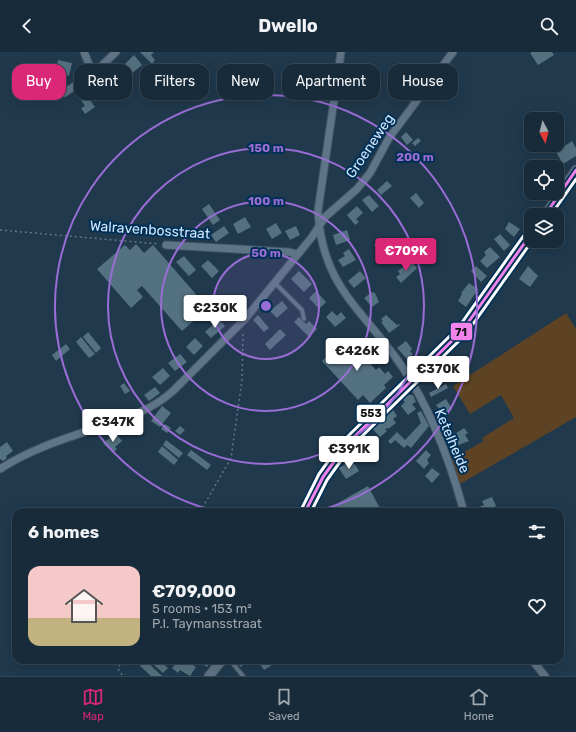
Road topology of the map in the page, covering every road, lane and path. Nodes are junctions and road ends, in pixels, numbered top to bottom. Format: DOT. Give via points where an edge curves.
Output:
graph roads {
  1 [pos="84,52"];
  2 [pos="116,52"];
  3 [pos="341,52"];
  4 [pos="453,52"];
  5 [pos="88,64"];
  6 [pos="103,64"];
  7 [pos="576,170"];
  8 [pos="550,208"];
  9 [pos="319,226"];
  10 [pos="0,230"];
  11 [pos="166,244"];
  12 [pos="524,244"];
  13 [pos="297,254"];
  14 [pos="274,282"];
  15 [pos="304,319"];
  16 [pos="243,321"];
  17 [pos="410,383"];
  18 [pos="0,469"];
  19 [pos="202,508"];
  20 [pos="307,508"];
  21 [pos="463,508"];
  22 [pos="120,664"];
  23 [pos="219,664"];
  24 [pos="233,664"];
  25 [pos="535,664"];
  26 [pos="123,676"];
  27 [pos="209,676"];
  28 [pos="243,676"];
  29 [pos="545,676"];
  1 -- 5 [label="street"];
  2 -- 6 [label="street"];
  3 -- 9 [label="street, Ketelheide" via="318,211"];
  4 -- 9 [label="street, Groeneweg" via="389,138 370,173"];
  7 -- 8 [label="street"];
  9 -- 13 [label="street, Groeneweg"];
  9 -- 17 [label="street, Ketelheide" via="332,273 346,297 401,365"];
  10 -- 11 [label="path, Walravenbosstraat"];
  11 -- 13 [label="street, Walravenbosstraat"];
  12 -- 17 [label="street" via="462,331"];
  13 -- 14 [label="street, Groeneweg"];
  14 -- 15 [label="lane" via="302,310"];
  14 -- 16 [label="street, Groeneweg"];
  16 -- 18 [label="street, Groeneweg" via="161,402 142,412 40,449"];
  16 -- 19 [label="path" via="242,380 231,458"];
  17 -- 20 [label="street" via="346,445 323,477"];
  17 -- 21 [label="street, Ketelheide" via="432,422 453,470"];
  22 -- 26 [label="path" via="118,668"];
  23 -- 27 [label="street"];
  24 -- 28 [label="lane"];
  25 -- 29 [label="street"];
}
